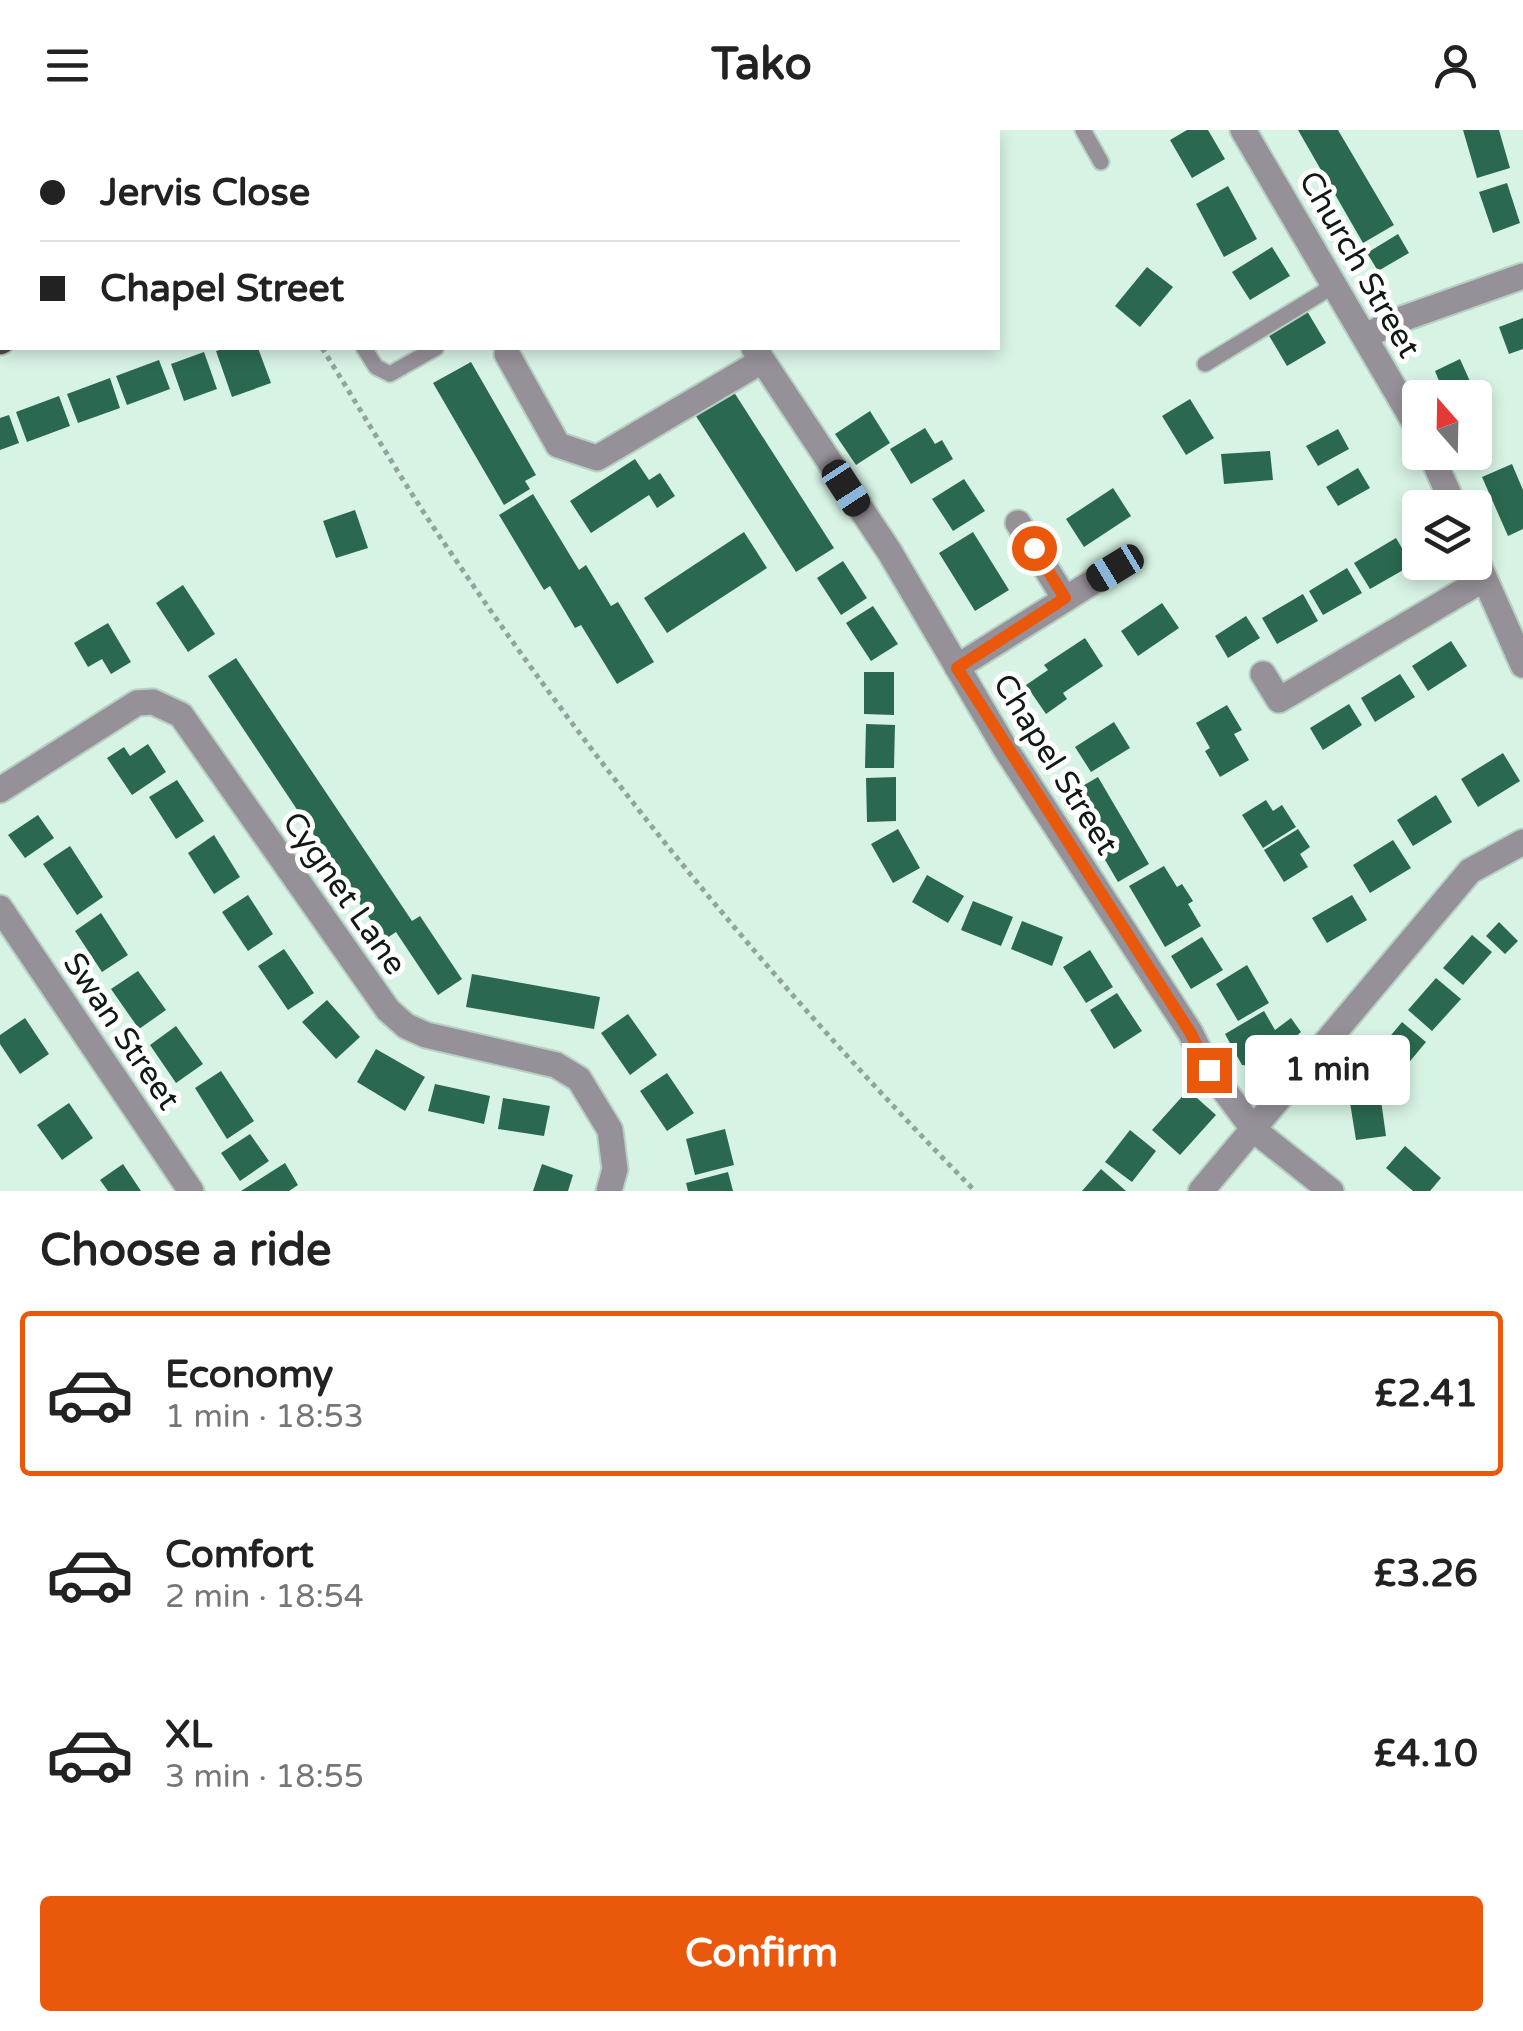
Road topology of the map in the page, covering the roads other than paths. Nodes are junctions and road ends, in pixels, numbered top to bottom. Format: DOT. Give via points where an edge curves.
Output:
graph roads {
  1 [pos="1083,130"];
  2 [pos="1243,130"];
  3 [pos="1101,162"];
  4 [pos="1523,276"];
  5 [pos="1333,282"];
  6 [pos="1365,336"];
  7 [pos="365,350"];
  8 [pos="432,350"];
  9 [pos="507,354"];
  10 [pos="758,354"];
  11 [pos="1205,364"];
  12 [pos="1402,401"];
  13 [pos="1018,524"];
  14 [pos="1115,568"];
  15 [pos="1461,580"];
  16 [pos="1484,580"];
  17 [pos="1065,598"];
  18 [pos="1523,666"];
  19 [pos="957,668"];
  20 [pos="1263,674"];
  21 [pos="0,790"];
  22 [pos="1523,842"];
  23 [pos="0,908"];
  24 [pos="1254,1130"];
  25 [pos="191,1191"];
  26 [pos="608,1191"];
  27 [pos="1202,1191"];
  28 [pos="1331,1191"];
  1 -- 3 [label="lane"];
  2 -- 5 [label="street, Church Street"];
  4 -- 6 [label="street"];
  5 -- 6 [label="street, Church Street"];
  5 -- 11 [label="lane"];
  6 -- 12 [label="street, Church Street"];
  7 -- 8 [label="lane" via="390,374"];
  9 -- 10 [label="street" via="558,444 597,458"];
  10 -- 19 [label="street, Chapel Street"];
  13 -- 17 [label="street"];
  14 -- 17 [label="street"];
  15 -- 20 [label="street" via="1279,700"];
  16 -- 18 [label="street"];
  17 -- 19 [label="street"];
  19 -- 24 [label="street, Chapel Street" via="1209,1070"];
  21 -- 26 [label="street, Cygnet Lane" via="137,703 153,702 181,715 388,1010 426,1035 556,1065 579,1079 615,1149"];
  22 -- 24 [label="street" via="1470,870"];
  23 -- 25 [label="street, Swan Street"];
  24 -- 27 [label="street"];
  24 -- 28 [label="street, Chapel Street"];
}
